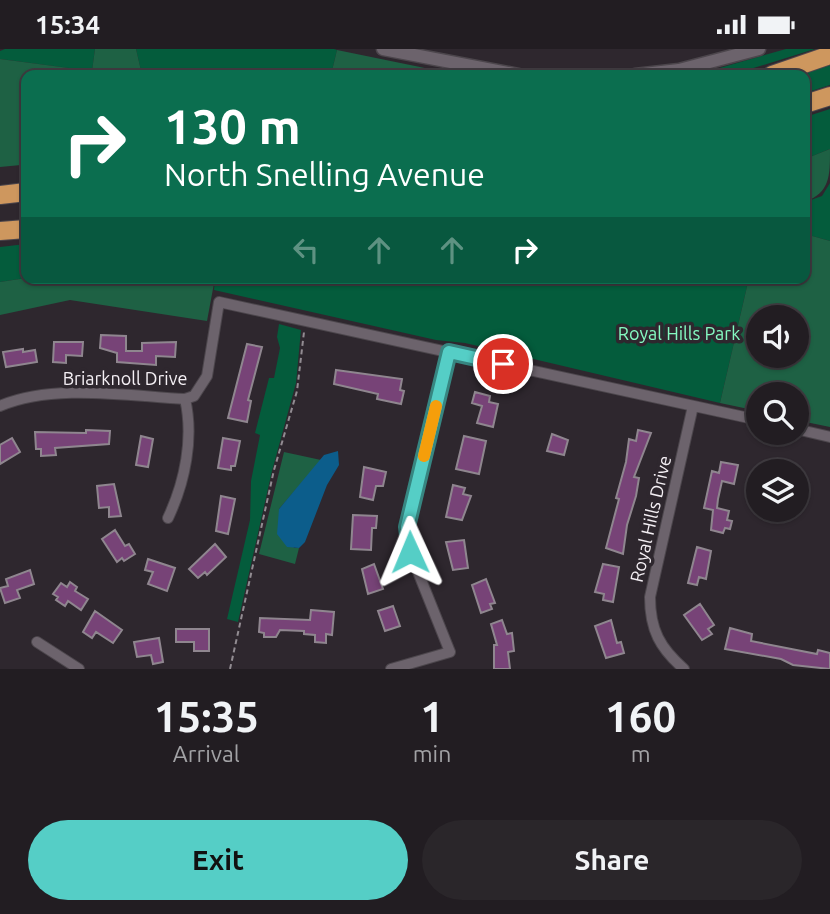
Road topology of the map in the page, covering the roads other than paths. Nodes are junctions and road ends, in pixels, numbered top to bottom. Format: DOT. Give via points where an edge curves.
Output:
graph roads {
  1 [pos="383,49"];
  2 [pos="759,49"];
  3 [pos="830,55"];
  4 [pos="494,70"];
  5 [pos="678,70"];
  6 [pos="786,70"];
  7 [pos="830,96"];
  8 [pos="810,102"];
  9 [pos="21,193"];
  10 [pos="0,195"];
  11 [pos="21,229"];
  12 [pos="0,231"];
  13 [pos="449,352"];
  14 [pos="185,399"];
  15 [pos="0,406"];
  16 [pos="693,407"];
  17 [pos="746,418"];
  18 [pos="809,432"];
  19 [pos="830,437"];
  20 [pos="168,518"];
  21 [pos="37,642"];
  22 [pos="79,669"];
  23 [pos="391,669"];
  24 [pos="684,669"];
  1 -- 4 [label="street"];
  2 -- 5 [label="street"];
  3 -- 6 [label="highway"];
  7 -- 8 [label="highway"];
  9 -- 10 [label="highway"];
  11 -- 12 [label="highway"];
  13 -- 14 [label="street, Briarknoll Drive" via="219,302 207,376 194,396"];
  13 -- 16 [label="street"];
  13 -- 23 [label="street" via="407,538 450,652"];
  14 -- 15 [label="street, Briarknoll Drive" via="58,394 32,395"];
  14 -- 20 [label="street" via="190,428 179,495"];
  16 -- 17 [label="street"];
  16 -- 24 [label="street, Royal Hills Drive" via="650,597 651,622 659,643"];
  18 -- 19 [label="street"];
  21 -- 22 [label="street"];
}
